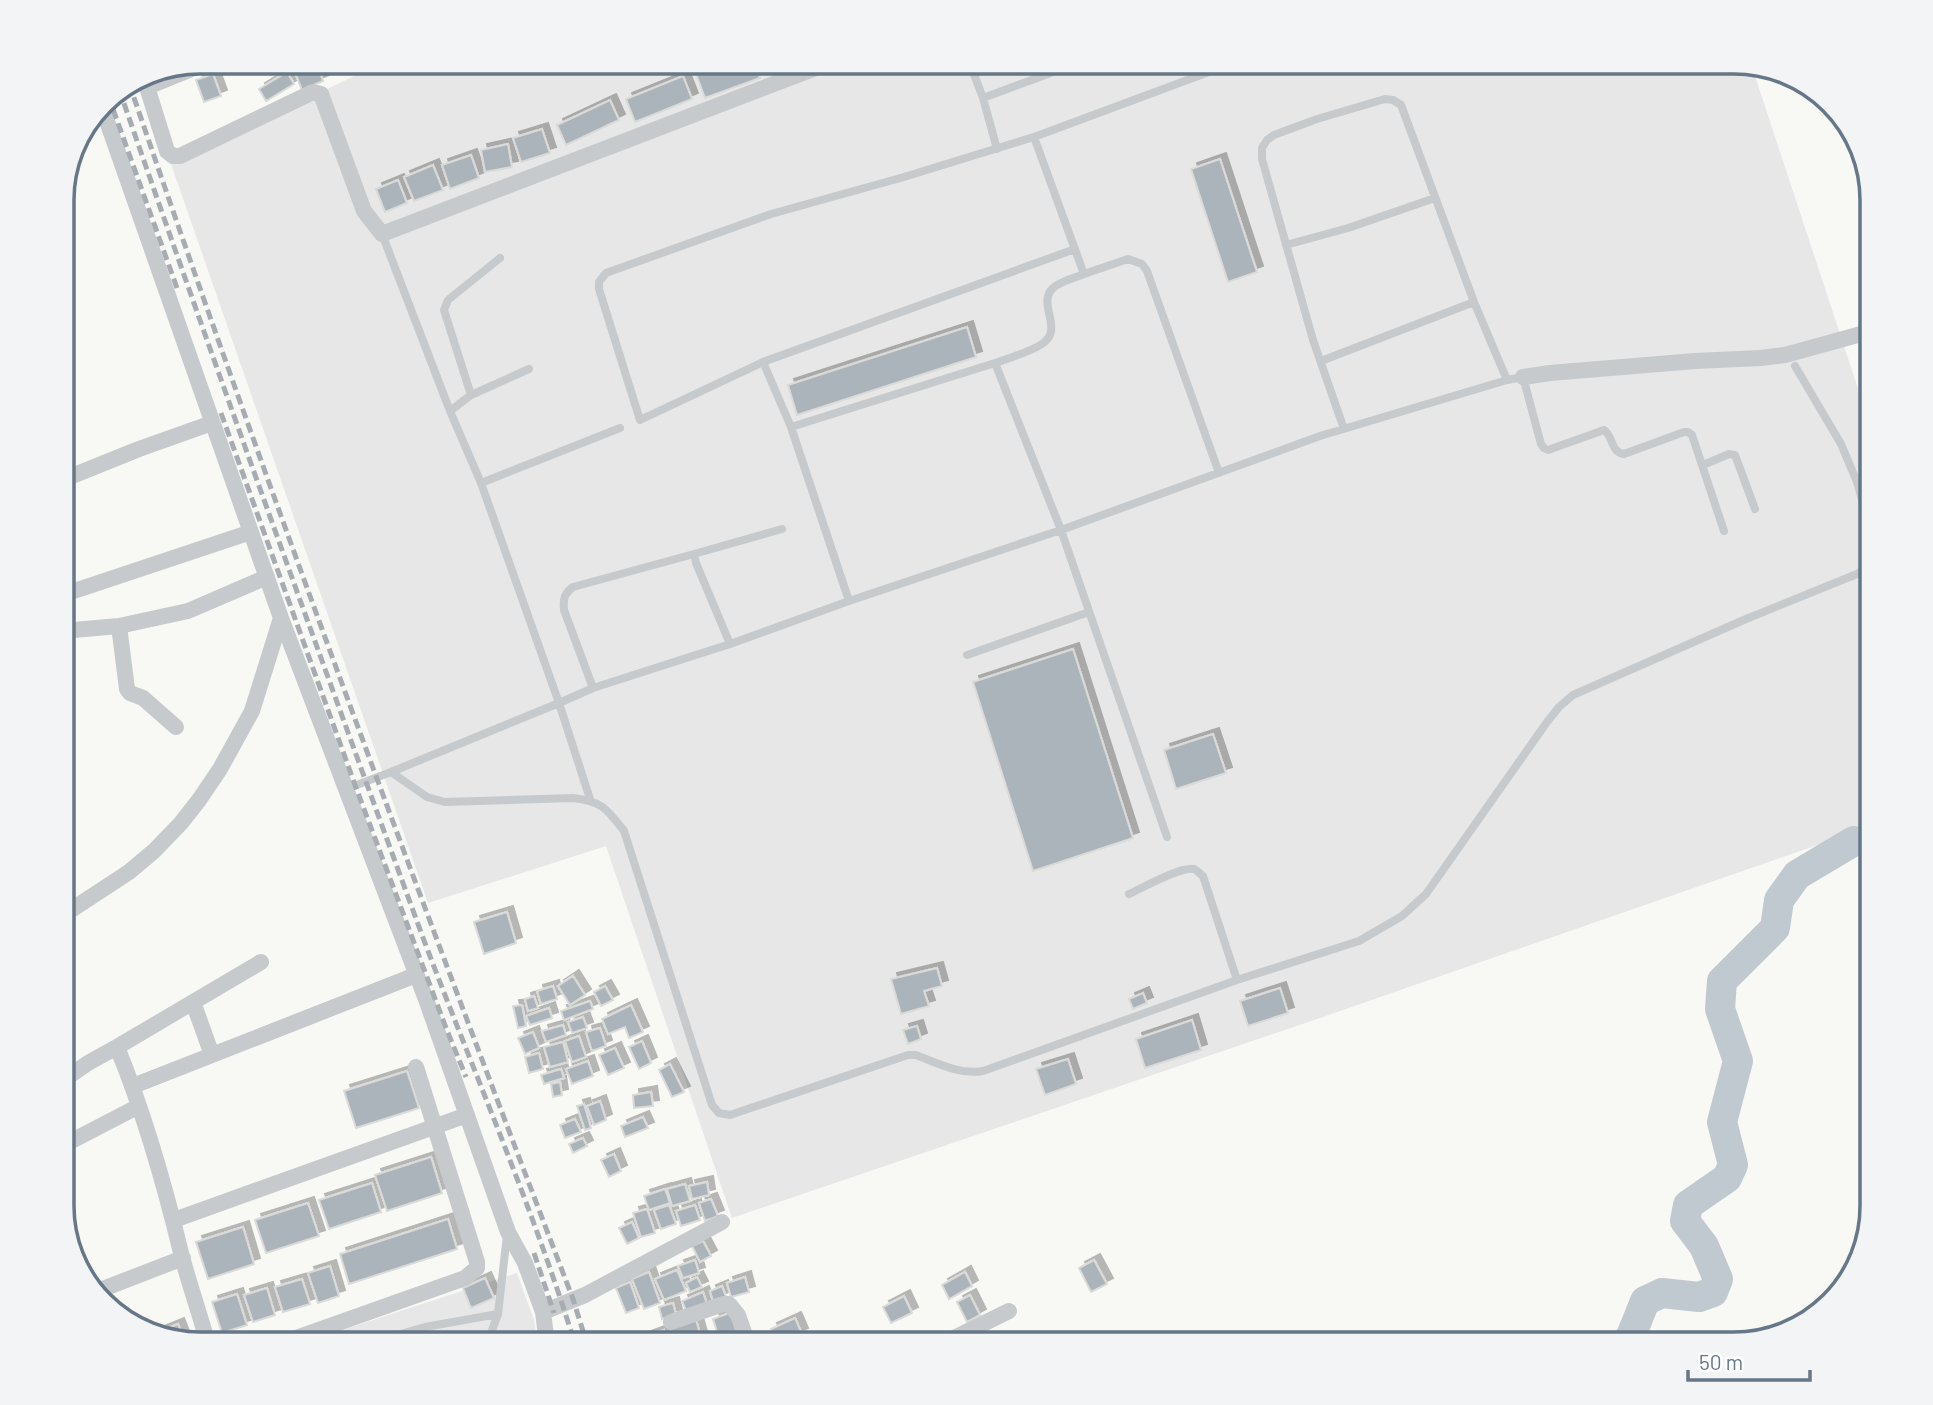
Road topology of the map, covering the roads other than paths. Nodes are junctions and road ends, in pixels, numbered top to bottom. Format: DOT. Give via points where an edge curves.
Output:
graph roads {
  1 [pos="800,74"];
  2 [pos="974,74"];
  3 [pos="1048,74"];
  4 [pos="1204,74"];
  5 [pos="146,85"];
  6 [pos="983,98"];
  7 [pos="106,115"];
  8 [pos="1034,137"];
  9 [pos="997,149"];
  10 [pos="1436,198"];
  11 [pos="382,234"];
  12 [pos="1286,245"];
  13 [pos="1075,249"];
  14 [pos="500,258"];
  15 [pos="1084,274"];
  16 [pos="1474,302"];
  17 [pos="1860,334"];
  18 [pos="1321,361"];
  19 [pos="763,362"];
  20 [pos="995,363"];
  21 [pos="1795,366"];
  22 [pos="529,369"];
  23 [pos="1515,378"];
  24 [pos="471,395"];
  25 [pos="450,411"];
  26 [pos="212,423"];
  27 [pos="791,427"];
  28 [pos="620,428"];
  29 [pos="1344,429"];
  30 [pos="1703,465"];
  31 [pos="1219,473"];
  32 [pos="74,475"];
  33 [pos="481,483"];
  34 [pos="1860,492"];
  35 [pos="1755,509"];
  36 [pos="782,529"];
  37 [pos="1061,530"];
  38 [pos="1724,531"];
  39 [pos="251,532"];
  40 [pos="694,554"];
  41 [pos="1860,572"];
  42 [pos="267,577"];
  43 [pos="74,591"];
  44 [pos="849,601"];
  45 [pos="1089,612"];
  46 [pos="281,618"];
  47 [pos="119,626"];
  48 [pos="74,630"];
  49 [pos="730,644"];
  50 [pos="967,655"];
  51 [pos="593,688"];
  52 [pos="559,703"];
  53 [pos="176,727"];
  54 [pos="391,772"];
  55 [pos="346,789"];
  56 [pos="590,799"];
  57 [pos="1167,837"];
  58 [pos="1129,894"];
  59 [pos="74,905"];
  60 [pos="261,962"];
  61 [pos="416,975"];
  62 [pos="1237,980"];
  63 [pos="193,1002"];
  64 [pos="117,1047"];
  65 [pos="212,1055"];
  66 [pos="416,1067"];
  67 [pos="74,1073"];
  68 [pos="133,1086"];
  69 [pos="139,1106"];
  70 [pos="467,1115"];
  71 [pos="434,1127"];
  72 [pos="74,1140"];
  73 [pos="174,1220"];
  74 [pos="722,1222"];
  75 [pos="508,1232"];
  76 [pos="183,1258"];
  77 [pos="104,1288"];
  78 [pos="1009,1311"];
  79 [pos="543,1312"];
  80 [pos="498,1314"];
  81 [pos="671,1322"];
  82 [pos="205,1332"];
  83 [pos="313,1332"];
  84 [pos="405,1332"];
  85 [pos="491,1332"];
  86 [pos="546,1332"];
  87 [pos="744,1332"];
  88 [pos="966,1332"];
  1 -- 11 [label="street"];
  2 -- 6 [label="lane"];
  3 -- 6 [label="lane"];
  4 -- 8 [label="lane"];
  5 -- 11 [label="street" via="167,151 173,156 313,92 321,94 364,211"];
  6 -- 9 [label="lane"];
  7 -- 26 [label="street"];
  8 -- 9 [label="lane"];
  8 -- 13 [label="lane"];
  9 -- 19 [label="lane" via="771,214 602,277 599,289 640,420"];
  10 -- 12 [label="lane"];
  10 -- 12 [label="lane" via="1405,114 1394,100 1317,119 1274,135 1262,148"];
  10 -- 16 [label="lane"];
  11 -- 25 [label="lane"];
  12 -- 18 [label="lane"];
  13 -- 15 [label="lane"];
  13 -- 19 [label="lane"];
  14 -- 24 [label="lane" via="448,300 444,310"];
  15 -- 20 [label="lane" via="1055,286 1049,294 1052,331 1042,345"];
  15 -- 31 [label="lane" via="1128,259 1147,271"];
  16 -- 18 [label="lane"];
  16 -- 23 [label="lane"];
  17 -- 23 [label="street" via="1785,355"];
  18 -- 29 [label="lane"];
  19 -- 27 [label="lane"];
  20 -- 27 [label="lane"];
  20 -- 37 [label="lane"];
  21 -- 34 [label="lane"];
  22 -- 24 [label="lane"];
  23 -- 29 [label="lane"];
  23 -- 30 [label="lane" via="1548,450 1604,430 1614,448 1624,454 1688,432"];
  24 -- 25 [label="lane"];
  25 -- 33 [label="lane"];
  26 -- 32 [label="street"];
  26 -- 39 [label="street"];
  27 -- 44 [label="lane"];
  28 -- 33 [label="lane"];
  29 -- 31 [label="lane"];
  30 -- 35 [label="lane" via="1735,455"];
  30 -- 38 [label="lane"];
  31 -- 37 [label="lane"];
  33 -- 52 [label="lane"];
  36 -- 40 [label="lane"];
  37 -- 44 [label="lane"];
  37 -- 45 [label="lane"];
  39 -- 42 [label="street"];
  39 -- 43 [label="street"];
  40 -- 49 [label="lane"];
  40 -- 51 [label="lane" via="565,593 564,610"];
  41 -- 62 [label="lane" via="1573,695 1547,722 1426,894 1402,916 1359,941"];
  42 -- 46 [label="street"];
  42 -- 47 [label="street" via="188,611"];
  44 -- 49 [label="lane"];
  45 -- 50 [label="lane"];
  45 -- 57 [label="lane"];
  46 -- 55 [label="street"];
  46 -- 59 [label="street" via="252,711 199,800 154,851"];
  47 -- 48 [label="street"];
  47 -- 53 [label="street" via="127,689"];
  49 -- 51 [label="lane"];
  51 -- 52 [label="lane"];
  52 -- 54 [label="lane"];
  52 -- 56 [label="lane"];
  54 -- 55 [label="lane"];
  54 -- 56 [label="lane" via="428,797 445,802"];
  55 -- 61 [label="street"];
  56 -- 62 [label="lane" via="624,831 706,1090 719,1113 730,1115 908,1055 962,1071 983,1071"];
  58 -- 62 [label="lane" via="1180,871 1197,871 1203,876"];
  60 -- 63 [label="street"];
  61 -- 65 [label="street"];
  61 -- 70 [label="street"];
  63 -- 64 [label="street"];
  63 -- 65 [label="street"];
  64 -- 67 [label="street"];
  64 -- 68 [label="street"];
  65 -- 68 [label="street"];
  66 -- 71 [label="street"];
  68 -- 69 [label="street"];
  69 -- 72 [label="street"];
  69 -- 73 [label="street"];
  70 -- 71 [label="street"];
  70 -- 75 [label="street"];
  71 -- 73 [label="street"];
  71 -- 83 [label="street" via="477,1262 475,1270 465,1278"];
  73 -- 76 [label="street"];
  74 -- 79 [label="street" via="585,1296"];
  75 -- 79 [label="street"];
  75 -- 80 [label="lane"];
  76 -- 77 [label="street"];
  76 -- 82 [label="street"];
  78 -- 88 [label="street"];
  79 -- 86 [label="street"];
  80 -- 84 [label="lane"];
  80 -- 85 [label="lane"];
  81 -- 87 [label="street" via="729,1304"];
}
